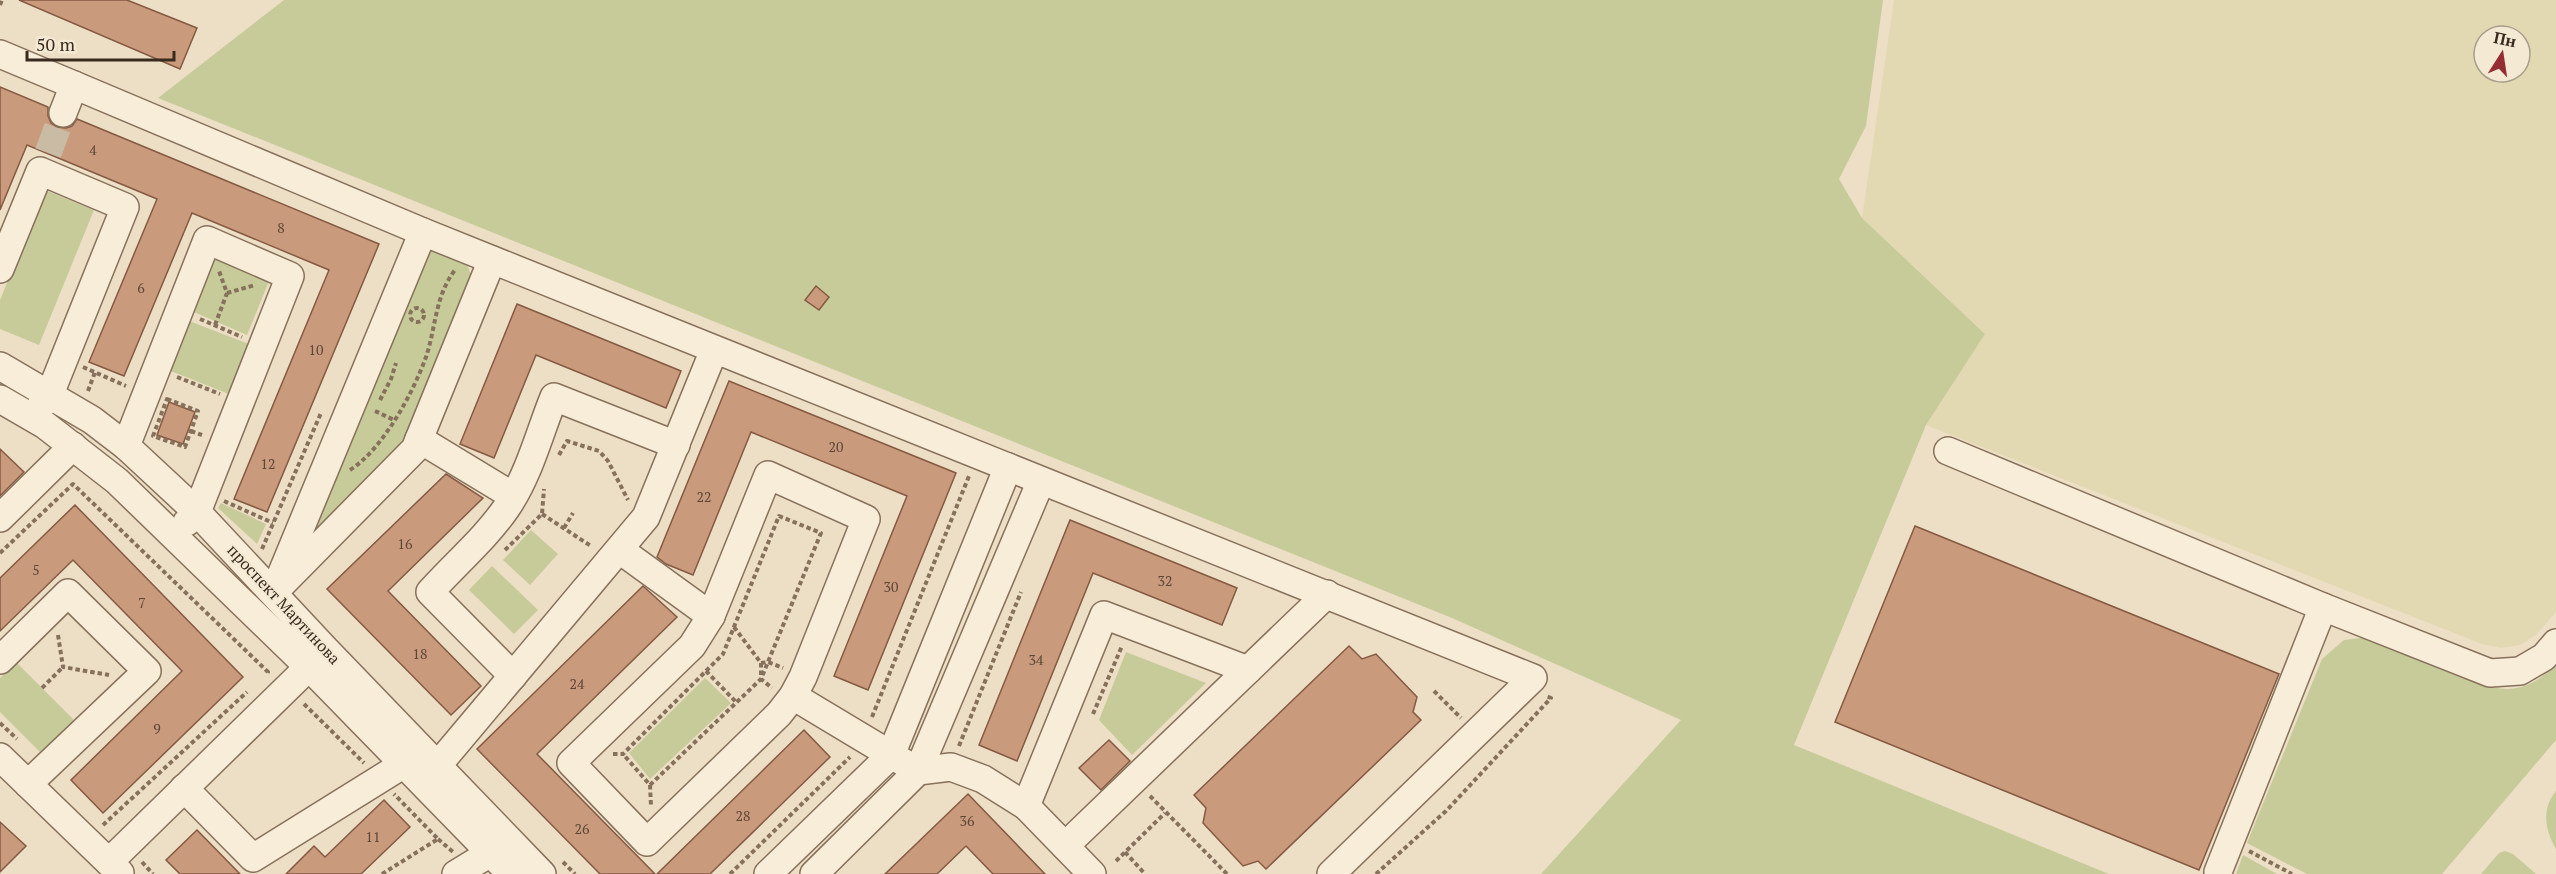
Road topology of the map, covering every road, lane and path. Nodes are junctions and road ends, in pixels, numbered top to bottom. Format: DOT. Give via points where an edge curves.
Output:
graph roads {
  1 [pos="2,0"];
  2 [pos="0,5"];
  3 [pos="0,54"];
  4 [pos="74,85"];
  5 [pos="63,113"];
  6 [pos="423,232"];
  7 [pos="492,260"];
  8 [pos="450,265"];
  9 [pos="0,270"];
  10 [pos="179,310"];
  11 [pos="263,345"];
  12 [pos="714,350"];
  13 [pos="396,360"];
  14 [pos="80,365"];
  15 [pos="0,366"];
  16 [pos="156,369"];
  17 [pos="95,372"];
  18 [pos="50,394"];
  19 [pos="127,396"];
  20 [pos="0,399"];
  21 [pos="84,400"];
  22 [pos="241,402"];
  23 [pos="375,411"];
  24 [pos="33,418"];
  25 [pos="369,420"];
  26 [pos="394,420"];
  27 [pos="191,430"];
  28 [pos="202,435"];
  29 [pos="419,439"];
  30 [pos="676,445"];
  31 [pos="73,446"];
  32 [pos="126,446"];
  33 [pos="1948,451"];
  34 [pos="554,464"];
  35 [pos="341,471"];
  36 [pos="1005,474"];
  37 [pos="1041,481"];
  38 [pos="547,482"];
  39 [pos="513,496"];
  40 [pos="200,505"];
  41 [pos="627,509"];
  42 [pos="573,513"];
  43 [pos="542,514"];
  44 [pos="0,518"];
  45 [pos="273,523"];
  46 [pos="564,528"];
  47 [pos="174,536"];
  48 [pos="607,549"];
  49 [pos="504,551"];
  50 [pos="0,553"];
  51 [pos="274,592"];
  52 [pos="1327,594"];
  53 [pos="54,607"];
  54 [pos="2323,607"];
  55 [pos="722,622"];
  56 [pos="2556,643"];
  57 [pos="1133,648"];
  58 [pos="317,659"];
  59 [pos="0,660"];
  60 [pos="768,662"];
  61 [pos="63,667"];
  62 [pos="1248,670"];
  63 [pos="706,671"];
  64 [pos="513,676"];
  65 [pos="137,680"];
  66 [pos="260,680"];
  67 [pos="798,687"];
  68 [pos="1523,687"];
  69 [pos="42,688"];
  70 [pos="251,688"];
  71 [pos="737,702"];
  72 [pos="297,711"];
  73 [pos="864,714"];
  74 [pos="1093,714"];
  75 [pos="872,717"];
  76 [pos="896,742"];
  77 [pos="405,764"];
  78 [pos="438,765"];
  79 [pos="918,771"];
  80 [pos="10,773"];
  81 [pos="380,779"];
  82 [pos="184,788"];
  83 [pos="1158,789"];
  84 [pos="1026,806"];
  85 [pos="1165,813"];
  86 [pos="103,825"];
  87 [pos="2230,841"];
  88 [pos="1065,846"];
  89 [pos="501,847"];
  90 [pos="1125,852"];
  91 [pos="150,854"];
  92 [pos="1116,861"];
  93 [pos="552,867"];
  94 [pos="114,868"];
  95 [pos="1086,872"];
  96 [pos="2218,872"];
  97 [pos="153,874"];
  98 [pos="382,874"];
  99 [pos="456,874"];
  100 [pos="511,874"];
  101 [pos="575,874"];
  102 [pos="768,874"];
  103 [pos="814,874"];
  104 [pos="1145,874"];
  105 [pos="1227,874"];
  106 [pos="1331,874"];
  107 [pos="1376,874"];
  108 [pos="2292,874"];
  1 -- 2 [label="path"];
  3 -- 4 [label="street"];
  4 -- 5 [label="street"];
  4 -- 6 [label="street"];
  6 -- 7 [label="street"];
  6 -- 51 [label="street"];
  7 -- 12 [label="street"];
  7 -- 29 [label="street"];
  8 -- 26 [label="path" via="455,270 440,298 426,357"];
  9 -- 18 [label="street" via="44,162 125,207"];
  10 -- 11 [label="path"];
  10 -- 11 [label="street" via="207,240 290,276"];
  10 -- 16 [label="street"];
  11 -- 22 [label="street"];
  12 -- 30 [label="street"];
  12 -- 36 [label="street"];
  13 -- 23 [label="path"];
  14 -- 17 [label="path"];
  15 -- 18 [label="street, проспект Мартинова"];
  16 -- 22 [label="path"];
  16 -- 32 [label="street"];
  17 -- 19 [label="path" via="130,386"];
  17 -- 21 [label="path"];
  18 -- 24 [label="street"];
  18 -- 32 [label="street, проспект Мартинова"];
  20 -- 24 [label="street, проспект Мартинова"];
  22 -- 40 [label="street"];
  23 -- 25 [label="path"];
  23 -- 26 [label="path"];
  24 -- 31 [label="street, проспект Мартинова"];
  26 -- 35 [label="path" via="358,465"];
  27 -- 27 [label="path" via="198,411 167,399 153,435 185,447"];
  27 -- 28 [label="path"];
  29 -- 39 [label="street"];
  29 -- 51 [label="street" via="415,449"];
  30 -- 39 [label="street" via="554,398"];
  30 -- 48 [label="street" via="646,517"];
  31 -- 44 [label="street"];
  31 -- 47 [label="street, проспект Мартинова" via="117,481"];
  32 -- 40 [label="street, проспект Мартинова"];
  33 -- 54 [label="street"];
  34 -- 41 [label="path" via="567,441 599,451 628,500"];
  36 -- 37 [label="street"];
  36 -- 75 [label="path" via="972,470"];
  36 -- 76 [label="street"];
  37 -- 52 [label="street"];
  37 -- 79 [label="street"];
  38 -- 43 [label="path"];
  39 -- 64 [label="street" via="492,525 430,592"];
  40 -- 45 [label="path" via="215,508 219,499"];
  40 -- 47 [label="street"];
  40 -- 51 [label="street, проспект Мартинова"];
  42 -- 46 [label="path"];
  43 -- 46 [label="path"];
  43 -- 49 [label="path"];
  46 -- 48 [label="path"];
  47 -- 58 [label="street, проспект Мартинова"];
  48 -- 55 [label="street"];
  48 -- 64 [label="street"];
  50 -- 66 [label="path" via="73,484 268,672"];
  51 -- 58 [label="street, проспект Мартинова"];
  52 -- 62 [label="street"];
  52 -- 68 [label="street" via="1533,678"];
  53 -- 59 [label="street"];
  53 -- 61 [label="path"];
  53 -- 65 [label="street" via="68,593 147,671"];
  54 -- 56 [label="street" via="2490,673 2520,671 2544,657"];
  54 -- 87 [label="street"];
  55 -- 60 [label="path" via="761,663"];
  55 -- 60 [label="path" via="779,516 821,532"];
  55 -- 63 [label="path" via="723,654"];
  55 -- 67 [label="street" via="768,475 866,519"];
  55 -- 67 [label="street" via="571,763 647,842 779,714"];
  57 -- 74 [label="path" via="1122,645"];
  58 -- 77 [label="street, проспект Мартинова"];
  58 -- 78 [label="street, проспект Мартинова"];
  58 -- 82 [label="street"];
  60 -- 67 [label="path"];
  60 -- 71 [label="path" via="761,679"];
  61 -- 65 [label="path"];
  61 -- 69 [label="path"];
  62 -- 84 [label="street" via="1104,615"];
  62 -- 88 [label="street"];
  63 -- 71 [label="path"];
  63 -- 71 [label="path" via="623,754 650,785"];
  64 -- 78 [label="street"];
  65 -- 80 [label="street"];
  67 -- 76 [label="street"];
  68 -- 106 [label="street"];
  68 -- 107 [label="path" via="1551,698 1446,811"];
  70 -- 86 [label="path"];
  72 -- 81 [label="path" via="305,703"];
  73 -- 75 [label="path"];
  75 -- 76 [label="path"];
  76 -- 79 [label="street"];
  76 -- 102 [label="street"];
  77 -- 81 [label="street"];
  77 -- 89 [label="street, проспект Мартинова"];
  78 -- 89 [label="street, проспект Мартинова"];
  79 -- 84 [label="street" via="951,767 983,778"];
  79 -- 103 [label="street"];
  80 -- 94 [label="street"];
  81 -- 82 [label="street" via="254,858"];
  81 -- 98 [label="path" via="438,839"];
  82 -- 94 [label="street"];
  83 -- 85 [label="path" via="1149,797"];
  84 -- 88 [label="street"];
  85 -- 90 [label="path"];
  85 -- 105 [label="path"];
  87 -- 96 [label="street"];
  87 -- 108 [label="path"];
  88 -- 95 [label="street"];
  89 -- 93 [label="street, проспект Мартинова"];
  89 -- 99 [label="street"];
  89 -- 100 [label="street, проспект Мартинова"];
  90 -- 92 [label="path"];
  90 -- 104 [label="path"];
  91 -- 97 [label="path" via="142,862"];
  93 -- 101 [label="path"];
}
